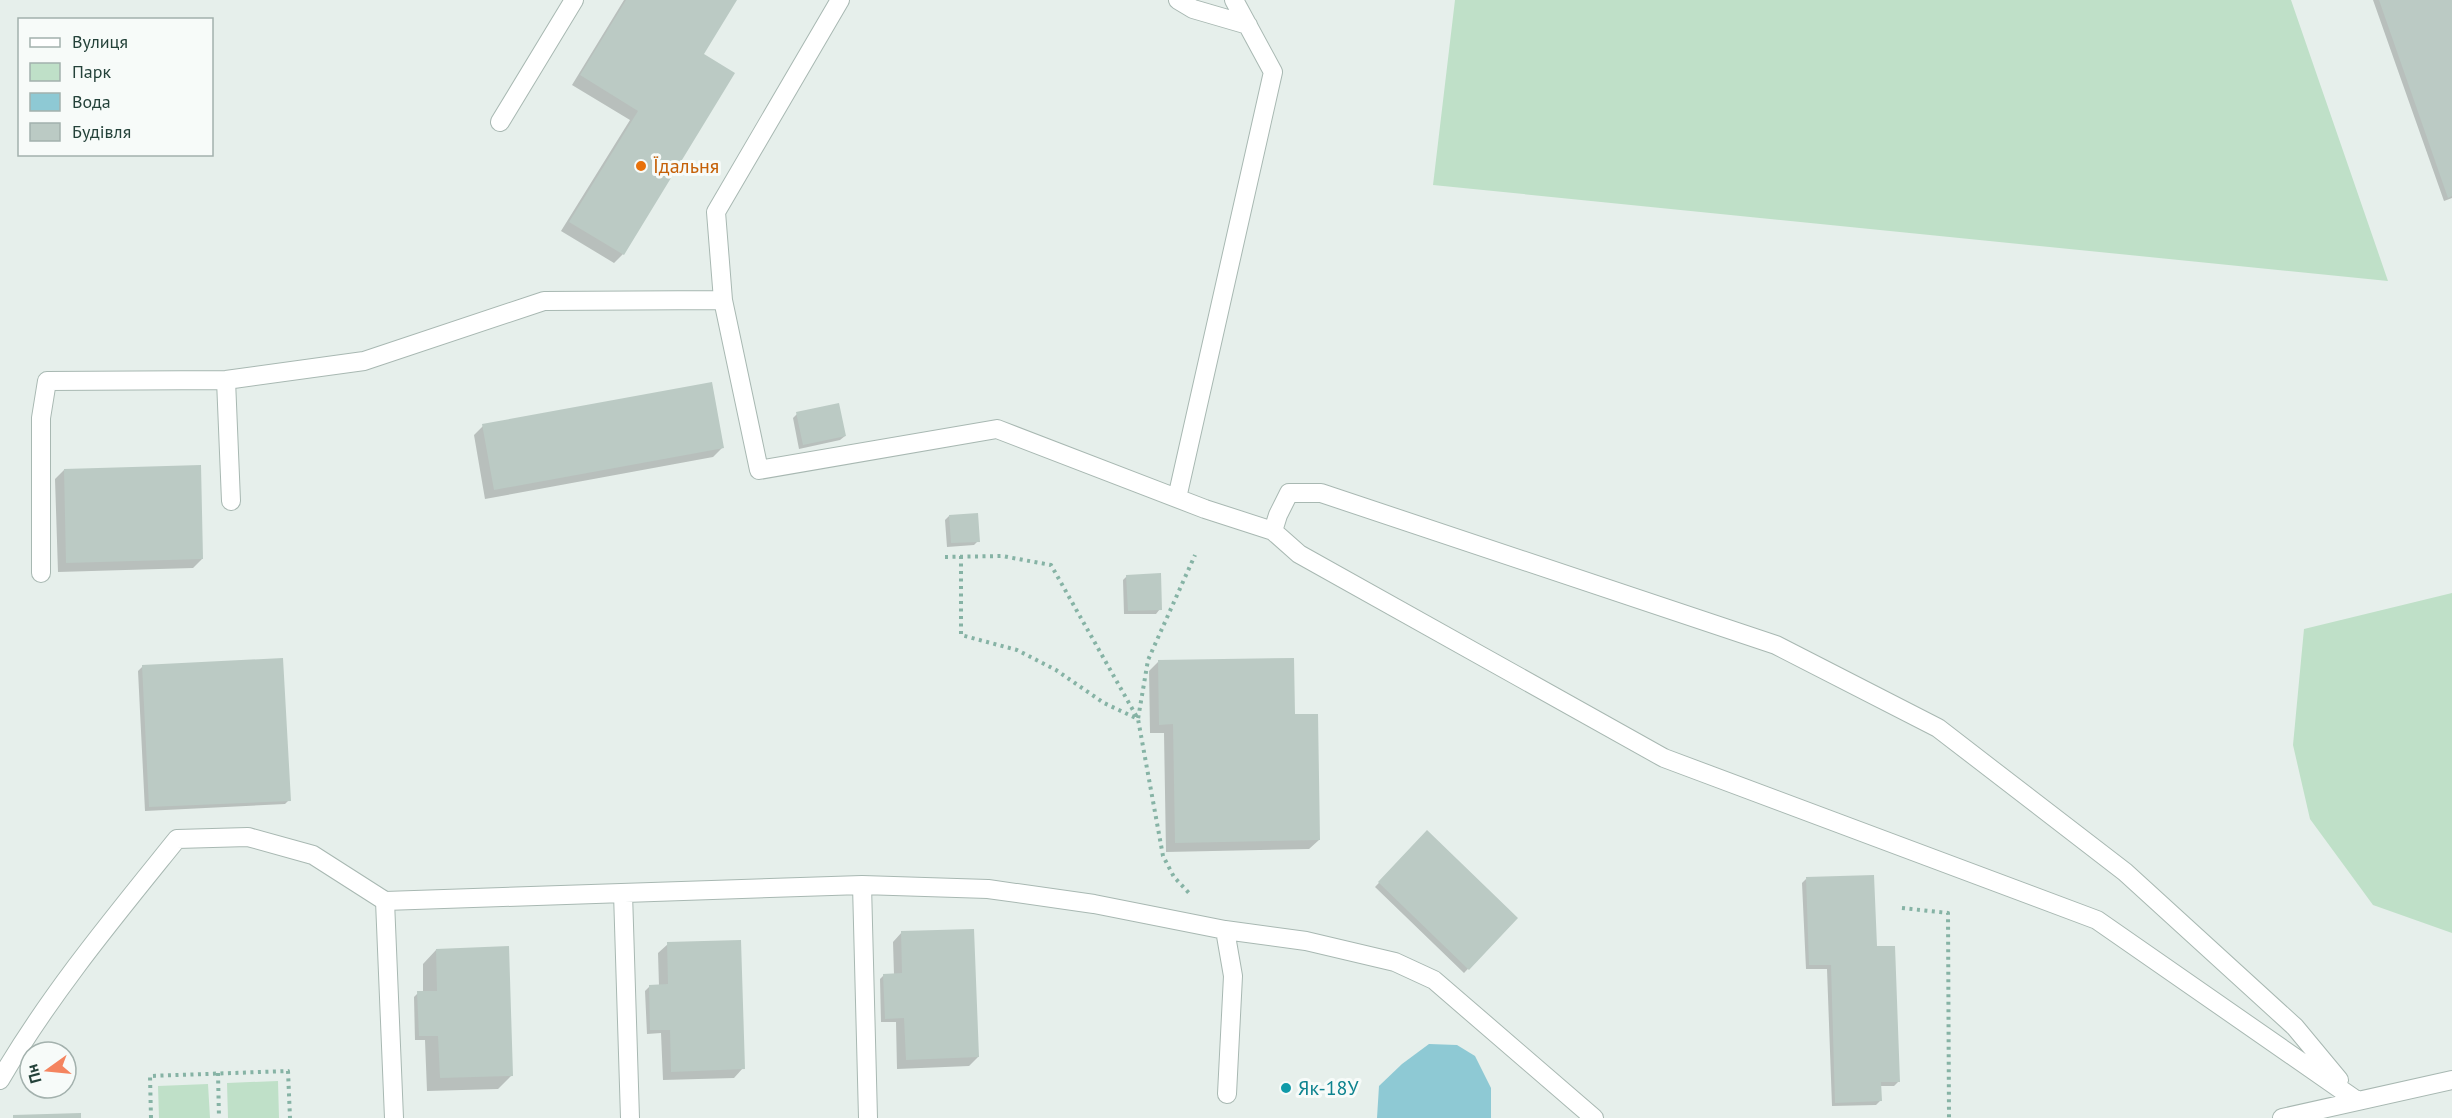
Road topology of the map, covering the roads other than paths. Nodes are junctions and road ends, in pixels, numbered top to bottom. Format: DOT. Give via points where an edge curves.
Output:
graph roads {
  1 [pos="574,0"];
  2 [pos="840,0"];
  3 [pos="1178,0"];
  4 [pos="1234,0"];
  5 [pos="1248,25"];
  6 [pos="500,122"];
  7 [pos="723,300"];
  8 [pos="226,380"];
  9 [pos="1177,498"];
  10 [pos="231,501"];
  11 [pos="1273,531"];
  12 [pos="41,573"];
  13 [pos="862,885"];
  14 [pos="623,893"];
  15 [pos="385,901"];
  16 [pos="1225,930"];
  17 [pos="0,1080"];
  18 [pos="2452,1080"];
  19 [pos="1227,1094"];
  20 [pos="2356,1100"];
  21 [pos="394,1118"];
  22 [pos="630,1118"];
  23 [pos="868,1118"];
  24 [pos="1594,1118"];
  25 [pos="2282,1118"];
  1 -- 6 [label="street"];
  2 -- 7 [label="street" via="716,212"];
  3 -- 5 [label="street" via="1193,9"];
  4 -- 5 [label="street"];
  5 -- 9 [label="street" via="1273,72"];
  7 -- 8 [label="street" via="544,302 364,360"];
  7 -- 9 [label="street" via="759,470 997,429"];
  8 -- 10 [label="street"];
  8 -- 12 [label="street" via="47,381 41,418"];
  9 -- 11 [label="street"];
  11 -- 20 [label="street" via="1299,554 1664,758 2097,920"];
  11 -- 20 [label="street" via="1289,494 1321,493 1776,645 1938,728 2125,872 2295,1027"];
  13 -- 14 [label="street"];
  13 -- 16 [label="street" via="988,890 1094,904"];
  13 -- 23 [label="street"];
  14 -- 15 [label="street"];
  14 -- 22 [label="street"];
  15 -- 17 [label="street" via="313,855 248,837 177,838 105,928"];
  15 -- 21 [label="street"];
  16 -- 19 [label="street" via="1233,976"];
  16 -- 24 [label="street" via="1306,941 1395,962 1434,980"];
  18 -- 20 [label="street"];
  20 -- 25 [label="street"];
}
